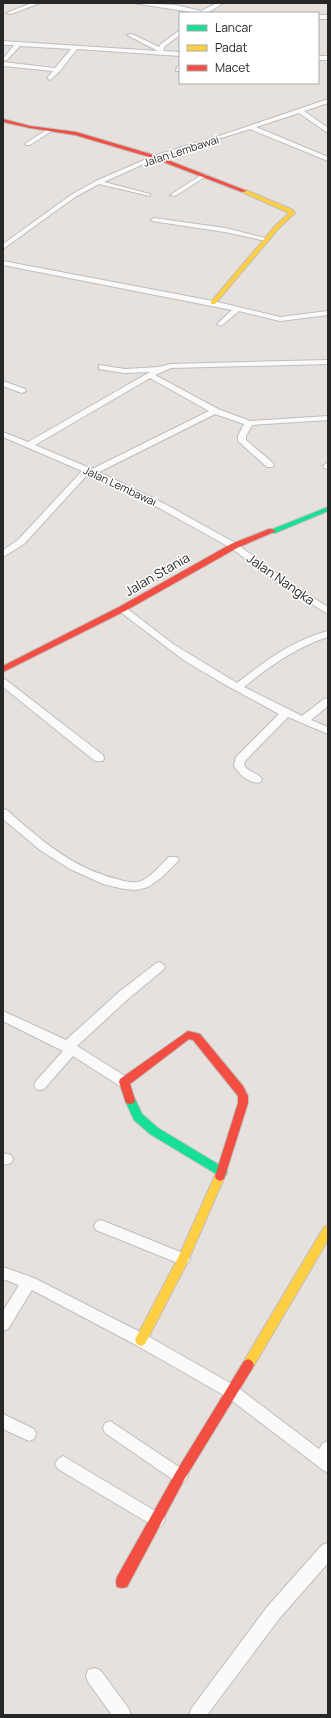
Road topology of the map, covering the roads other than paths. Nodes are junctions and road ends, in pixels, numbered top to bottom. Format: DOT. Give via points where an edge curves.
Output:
graph roads {
  1 [pos="37,3"];
  2 [pos="136,3"];
  3 [pos="221,3"];
  4 [pos="178,5"];
  5 [pos="200,12"];
  6 [pos="205,12"];
  7 [pos="5,13"];
  8 [pos="179,33"];
  9 [pos="130,35"];
  10 [pos="3,43"];
  11 [pos="18,44"];
  12 [pos="75,48"];
  13 [pos="160,51"];
  14 [pos="179,54"];
  15 [pos="5,62"];
  16 [pos="58,70"];
  17 [pos="50,78"];
  18 [pos="328,101"];
  19 [pos="300,111"];
  20 [pos="3,120"];
  21 [pos="250,127"];
  22 [pos="50,130"];
  23 [pos="328,131"];
  24 [pos="28,144"];
  25 [pos="155,157"];
  26 [pos="328,159"];
  27 [pos="205,175"];
  28 [pos="98,182"];
  29 [pos="148,195"];
  30 [pos="173,195"];
  31 [pos="154,220"];
  32 [pos="266,239"];
  33 [pos="3,247"];
  34 [pos="3,263"];
  35 [pos="213,303"];
  36 [pos="237,309"];
  37 [pos="328,313"];
  38 [pos="221,324"];
  39 [pos="328,362"];
  40 [pos="102,367"];
  41 [pos="160,369"];
  42 [pos="150,375"];
  43 [pos="3,383"];
  44 [pos="22,391"];
  45 [pos="215,411"];
  46 [pos="328,418"];
  47 [pos="249,423"];
  48 [pos="3,434"];
  49 [pos="29,445"];
  50 [pos="270,465"];
  51 [pos="90,471"];
  52 [pos="328,509"];
  53 [pos="234,546"];
  54 [pos="3,554"];
  55 [pos="122,609"];
  56 [pos="328,611"];
  57 [pos="328,634"];
  58 [pos="3,669"];
  59 [pos="3,682"];
  60 [pos="238,687"];
  61 [pos="328,701"];
  62 [pos="286,713"];
  63 [pos="303,721"];
  64 [pos="328,731"];
  65 [pos="99,758"];
  66 [pos="257,779"];
  67 [pos="3,813"];
  68 [pos="173,860"];
  69 [pos="159,967"];
  70 [pos="3,1016"];
  71 [pos="69,1048"];
  72 [pos="124,1082"];
  73 [pos="40,1085"];
  74 [pos="222,1172"];
  75 [pos="101,1226"];
  76 [pos="328,1230"];
  77 [pos="184,1259"];
  78 [pos="3,1273"];
  79 [pos="29,1282"];
  80 [pos="3,1324"];
  81 [pos="141,1340"];
  82 [pos="232,1392"];
  83 [pos="3,1420"];
  84 [pos="110,1428"];
  85 [pos="29,1434"];
  86 [pos="326,1458"];
  87 [pos="63,1464"];
  88 [pos="180,1476"];
  89 [pos="157,1520"];
  90 [pos="328,1551"];
  91 [pos="122,1582"];
  92 [pos="94,1676"];
  93 [pos="123,1715"];
  94 [pos="197,1715"];
  1 -- 7 [label="street"];
  2 -- 4 [label="street"];
  3 -- 6 [label="street"];
  4 -- 5 [label="street"];
  8 -- 13 [label="street" via="167,41"];
  9 -- 13 [label="street"];
  10 -- 11 [label="street"];
  11 -- 12 [label="street"];
  11 -- 15 [label="street"];
  12 -- 13 [label="street"];
  12 -- 16 [label="street"];
  13 -- 14 [label="street"];
  15 -- 16 [label="street"];
  16 -- 17 [label="street"];
  18 -- 19 [label="street, Jalan Lembawai"];
  19 -- 21 [label="street, Jalan Lembawai"];
  19 -- 23 [label="street"];
  20 -- 22 [label="street"];
  21 -- 25 [label="street, Jalan Lembawai"];
  21 -- 26 [label="street"];
  22 -- 24 [label="street"];
  22 -- 25 [label="street" via="76,134"];
  25 -- 27 [label="street"];
  25 -- 28 [label="street, Jalan Lembawai"];
  27 -- 30 [label="street"];
  27 -- 32 [label="street" via="291,211 292,213"];
  28 -- 29 [label="street"];
  28 -- 33 [label="street, Jalan Lembawai" via="73,196"];
  31 -- 32 [label="street" via="225,230"];
  32 -- 35 [label="street"];
  34 -- 35 [label="street"];
  35 -- 36 [label="street"];
  36 -- 37 [label="street" via="280,319"];
  36 -- 38 [label="street"];
  39 -- 41 [label="street" via="170,366"];
  40 -- 41 [label="street" via="125,371"];
  41 -- 42 [label="street"];
  42 -- 45 [label="street"];
  42 -- 49 [label="street"];
  43 -- 44 [label="street"];
  45 -- 47 [label="street"];
  45 -- 51 [label="street"];
  46 -- 47 [label="street"];
  47 -- 50 [label="street" via="242,441"];
  48 -- 49 [label="street, Jalan Lembawai"];
  49 -- 51 [label="street, Jalan Lembawai"];
  51 -- 53 [label="street, Jalan Lembawai" via="162,506"];
  51 -- 54 [label="street" via="21,542"];
  52 -- 53 [label="street, Jalan Stania"];
  53 -- 55 [label="street, Jalan Stania"];
  53 -- 56 [label="street, Jalan Nangka" via="281,581"];
  55 -- 58 [label="street, Jalan Stania"];
  55 -- 60 [label="street" via="175,649"];
  57 -- 60 [label="street" via="280,654"];
  59 -- 65 [label="street"];
  60 -- 62 [label="street"];
  61 -- 63 [label="street"];
  62 -- 63 [label="street"];
  62 -- 66 [label="street" via="240,760 244,773"];
  63 -- 64 [label="street"];
  67 -- 68 [label="street" via="35,841 80,870 115,883 137,887 148,883"];
  69 -- 71 [label="street" via="115,1001"];
  70 -- 71 [label="street"];
  71 -- 72 [label="street"];
  71 -- 73 [label="street"];
  72 -- 74 [label="street" via="137,1116 163,1137"];
  72 -- 74 [label="street" via="188,1035 196,1037 243,1096"];
  74 -- 77 [label="street"];
  75 -- 77 [label="street"];
  76 -- 82 [label="street"];
  77 -- 81 [label="street"];
  78 -- 79 [label="street"];
  79 -- 80 [label="street"];
  79 -- 81 [label="street"];
  81 -- 82 [label="street"];
  82 -- 86 [label="street"];
  82 -- 88 [label="street"];
  83 -- 85 [label="street"];
  84 -- 88 [label="street"];
  87 -- 89 [label="street"];
  88 -- 89 [label="street"];
  89 -- 91 [label="street"];
  90 -- 94 [label="street" via="273,1613"];
  92 -- 93 [label="street"];
}
